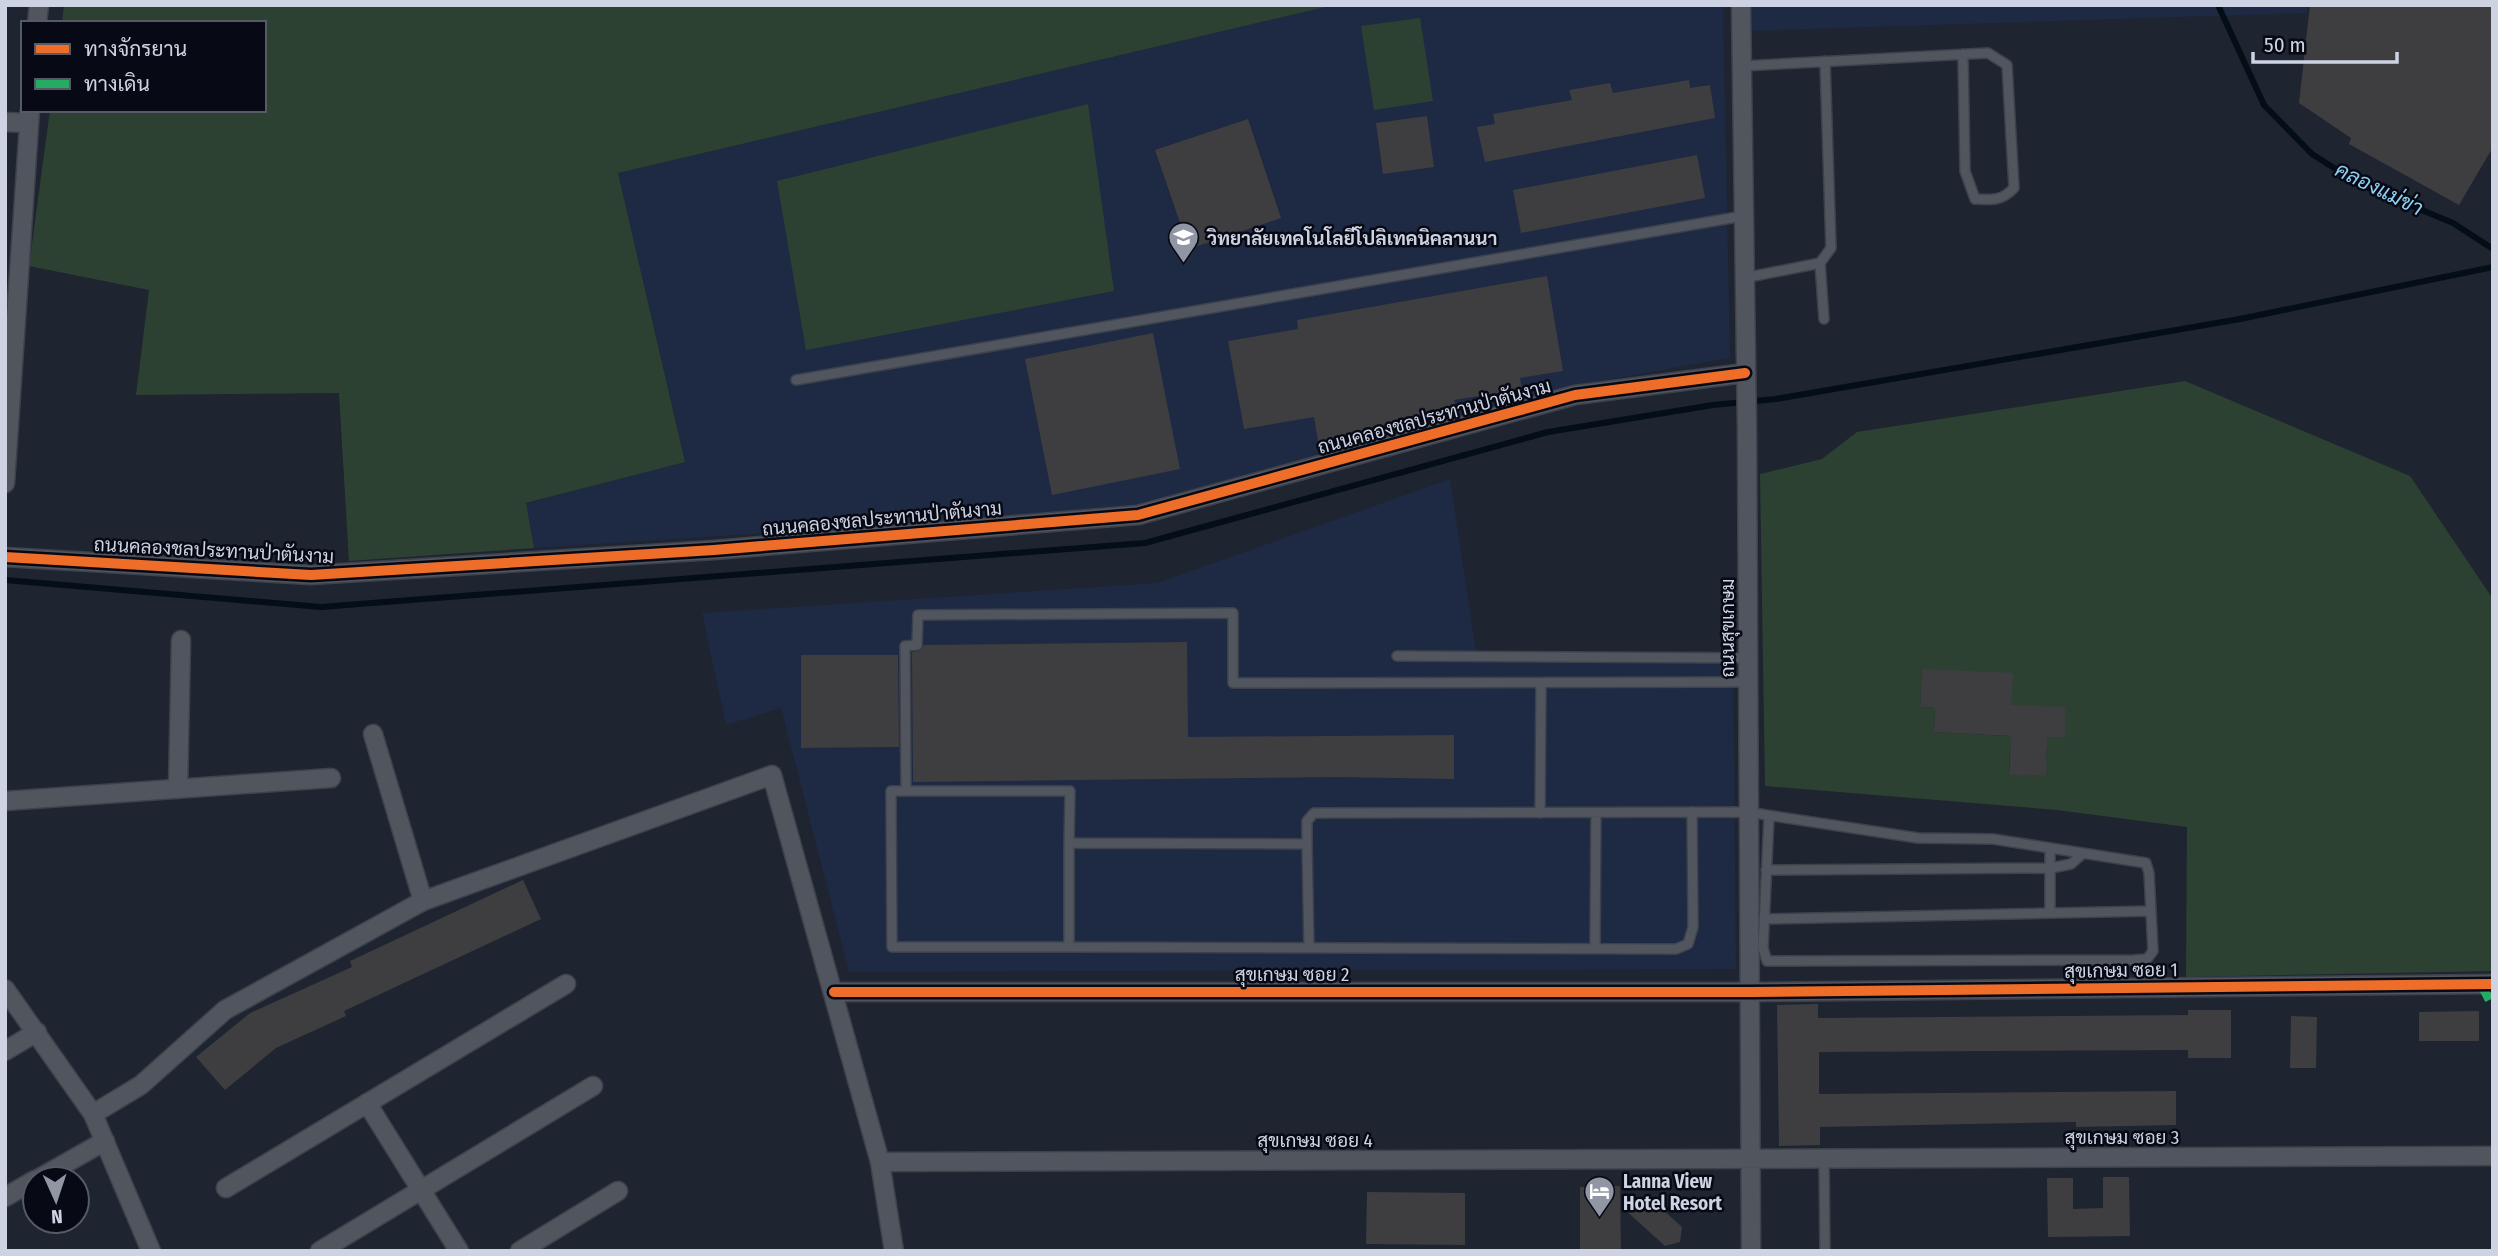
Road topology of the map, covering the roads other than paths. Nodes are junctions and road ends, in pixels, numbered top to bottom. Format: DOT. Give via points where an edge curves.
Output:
graph roads {
  1 [pos="1741,5"];
  2 [pos="1962,54"];
  3 [pos="1825,61"];
  4 [pos="1741,66"];
  5 [pos="29,117"];
  6 [pos="5,122"];
  7 [pos="1743,216"];
  8 [pos="13,229"];
  9 [pos="1820,263"];
  10 [pos="1744,278"];
  11 [pos="1824,319"];
  12 [pos="1745,373"];
  13 [pos="796,380"];
  14 [pos="5,483"];
  15 [pos="5,557"];
  16 [pos="181,640"];
  17 [pos="1397,656"];
  18 [pos="1748,658"];
  19 [pos="1748,682"];
  20 [pos="1541,683"];
  21 [pos="373,734"];
  22 [pos="331,778"];
  23 [pos="178,789"];
  24 [pos="906,791"];
  25 [pos="5,801"];
  26 [pos="1692,812"];
  27 [pos="1748,812"];
  28 [pos="1540,813"];
  29 [pos="1596,813"];
  30 [pos="1769,816"];
  31 [pos="1069,843"];
  32 [pos="1307,844"];
  33 [pos="2050,849"];
  34 [pos="2081,855"];
  35 [pos="2051,868"];
  36 [pos="1766,870"];
  37 [pos="423,901"];
  38 [pos="2151,911"];
  39 [pos="2050,913"];
  40 [pos="1764,919"];
  41 [pos="1069,947"];
  42 [pos="1309,948"];
  43 [pos="1595,949"];
  44 [pos="566,984"];
  45 [pos="2493,984"];
  46 [pos="5,989"];
  47 [pos="834,992"];
  48 [pos="1750,992"];
  49 [pos="37,1032"];
  50 [pos="5,1051"];
  51 [pos="593,1086"];
  52 [pos="367,1103"];
  53 [pos="93,1114"];
  54 [pos="105,1141"];
  55 [pos="2493,1156"];
  56 [pos="1751,1160"];
  57 [pos="1824,1160"];
  58 [pos="880,1162"];
  59 [pos="63,1165"];
  60 [pos="226,1188"];
  61 [pos="21,1189"];
  62 [pos="421,1190"];
  63 [pos="618,1191"];
  64 [pos="5,1198"];
  65 [pos="151,1251"];
  66 [pos="320,1251"];
  67 [pos="459,1251"];
  68 [pos="520,1251"];
  69 [pos="894,1251"];
  70 [pos="1751,1251"];
  71 [pos="1825,1251"];
  1 -- 4 [label="street, ถนนสุขเกษม"];
  2 -- 2 [label="lane" via="1965,171 1975,199 1996,200 2014,188 2007,65 1988,53"];
  2 -- 3 [label="lane"];
  3 -- 4 [label="lane"];
  3 -- 9 [label="lane" via="1830,248"];
  4 -- 7 [label="street, ถนนสุขเกษม"];
  5 -- 6 [label="street"];
  5 -- 8 [label="street"];
  7 -- 10 [label="street, ถนนสุขเกษม"];
  7 -- 13 [label="lane"];
  8 -- 14 [label="street"];
  9 -- 10 [label="lane"];
  9 -- 11 [label="lane"];
  10 -- 12 [label="street, ถนนสุขเกษม"];
  12 -- 15 [label="street, ถนนคลองชลประทานป่าตันงาม" via="1575,395 1138,515 701,551 311,575"];
  12 -- 18 [label="street, ถนนสุขเกษม"];
  16 -- 23 [label="street"];
  17 -- 18 [label="lane"];
  18 -- 19 [label="street, ถนนสุขเกษม"];
  19 -- 20 [label="lane"];
  19 -- 27 [label="street, ถนนสุขเกษม"];
  20 -- 24 [label="lane" via="1233,683 1233,613 918,615 918,645 905,646"];
  20 -- 28 [label="lane"];
  21 -- 37 [label="street"];
  22 -- 23 [label="street"];
  23 -- 25 [label="street"];
  24 -- 31 [label="lane" via="1070,791"];
  24 -- 41 [label="lane" via="891,791 892,947"];
  26 -- 27 [label="lane"];
  26 -- 29 [label="lane"];
  26 -- 43 [label="lane" via="1693,927 1688,944 1676,949"];
  27 -- 30 [label="lane"];
  27 -- 48 [label="street, ถนนสุขเกษม"];
  28 -- 29 [label="lane"];
  28 -- 32 [label="lane" via="1314,813 1307,821"];
  29 -- 43 [label="lane"];
  30 -- 33 [label="lane" via="1918,838 1993,839"];
  30 -- 36 [label="lane"];
  31 -- 32 [label="lane"];
  31 -- 41 [label="lane"];
  32 -- 42 [label="lane"];
  33 -- 34 [label="lane"];
  33 -- 35 [label="lane"];
  34 -- 35 [label="lane" via="2071,864"];
  34 -- 38 [label="lane" via="2146,863"];
  35 -- 36 [label="lane"];
  35 -- 39 [label="lane"];
  36 -- 40 [label="lane"];
  37 -- 47 [label="street" via="772,775"];
  37 -- 53 [label="street" via="225,1010 141,1085"];
  38 -- 39 [label="lane"];
  38 -- 40 [label="lane" via="2152,951 2147,959 2134,960 1767,961"];
  39 -- 40 [label="lane"];
  41 -- 42 [label="lane"];
  42 -- 43 [label="lane"];
  44 -- 52 [label="street"];
  45 -- 48 [label="street, สุขเกษม ซอย 1"];
  46 -- 49 [label="street"];
  47 -- 48 [label="street, สุขเกษม ซอย 2"];
  47 -- 58 [label="street"];
  48 -- 56 [label="street, ถนนสุขเกษม"];
  49 -- 50 [label="street"];
  49 -- 53 [label="street"];
  51 -- 62 [label="street"];
  52 -- 60 [label="street"];
  52 -- 62 [label="street"];
  53 -- 54 [label="street"];
  54 -- 59 [label="street"];
  54 -- 65 [label="street"];
  55 -- 57 [label="street, สุขเกษม ซอย 3"];
  56 -- 57 [label="street, สุขเกษม ซอย 3"];
  56 -- 58 [label="street, สุขเกษม ซอย 4"];
  56 -- 70 [label="street, ถนนสุขเกษม"];
  57 -- 71 [label="lane"];
  58 -- 69 [label="street"];
  61 -- 64 [label="street"];
  62 -- 66 [label="street"];
  62 -- 67 [label="street"];
  63 -- 68 [label="street"];
}
